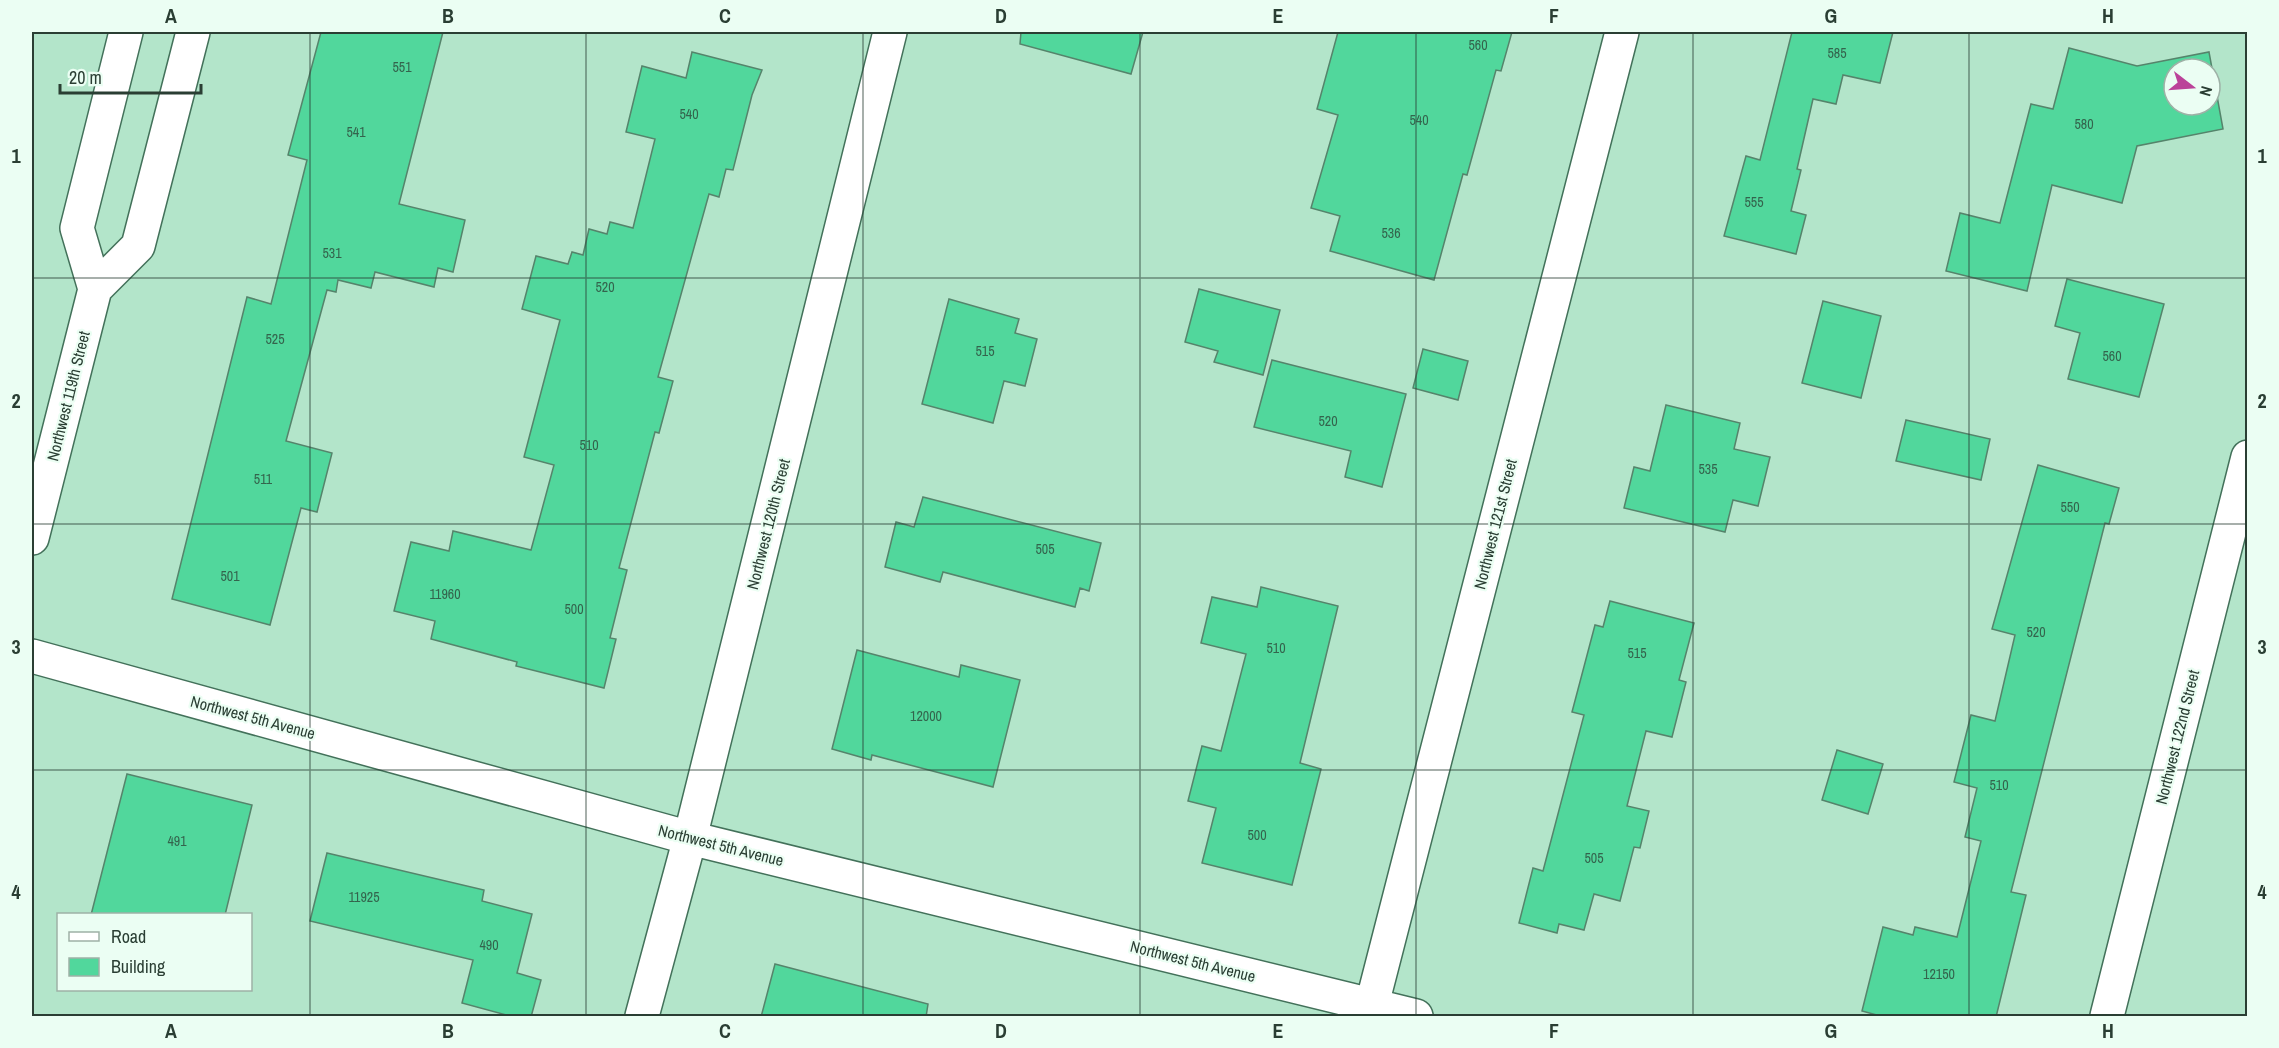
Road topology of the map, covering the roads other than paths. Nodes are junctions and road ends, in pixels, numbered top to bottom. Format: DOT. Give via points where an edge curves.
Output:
graph roads {
  1 [pos="126,32"];
  2 [pos="193,32"];
  3 [pos="890,32"];
  4 [pos="1622,32"];
  5 [pos="95,289"];
  6 [pos="2247,457"];
  7 [pos="32,538"];
  8 [pos="32,656"];
  9 [pos="690,838"];
  10 [pos="1370,1011"];
  11 [pos="642,1017"];
  12 [pos="1416,1017"];
  13 [pos="2107,1017"];
  1 -- 5 [label="street" via="77,228"];
  2 -- 5 [label="street" via="138,246"];
  3 -- 9 [label="street, Northwest 120th Street"];
  4 -- 10 [label="street, Northwest 121st Street"];
  5 -- 7 [label="street, Northwest 119th Street"];
  6 -- 13 [label="street, Northwest 122nd Street"];
  8 -- 9 [label="street, Northwest 5th Avenue"];
  9 -- 10 [label="street, Northwest 5th Avenue"];
  9 -- 11 [label="street, Northwest 120th Street"];
  10 -- 12 [label="street, Northwest 5th Avenue"];
}
